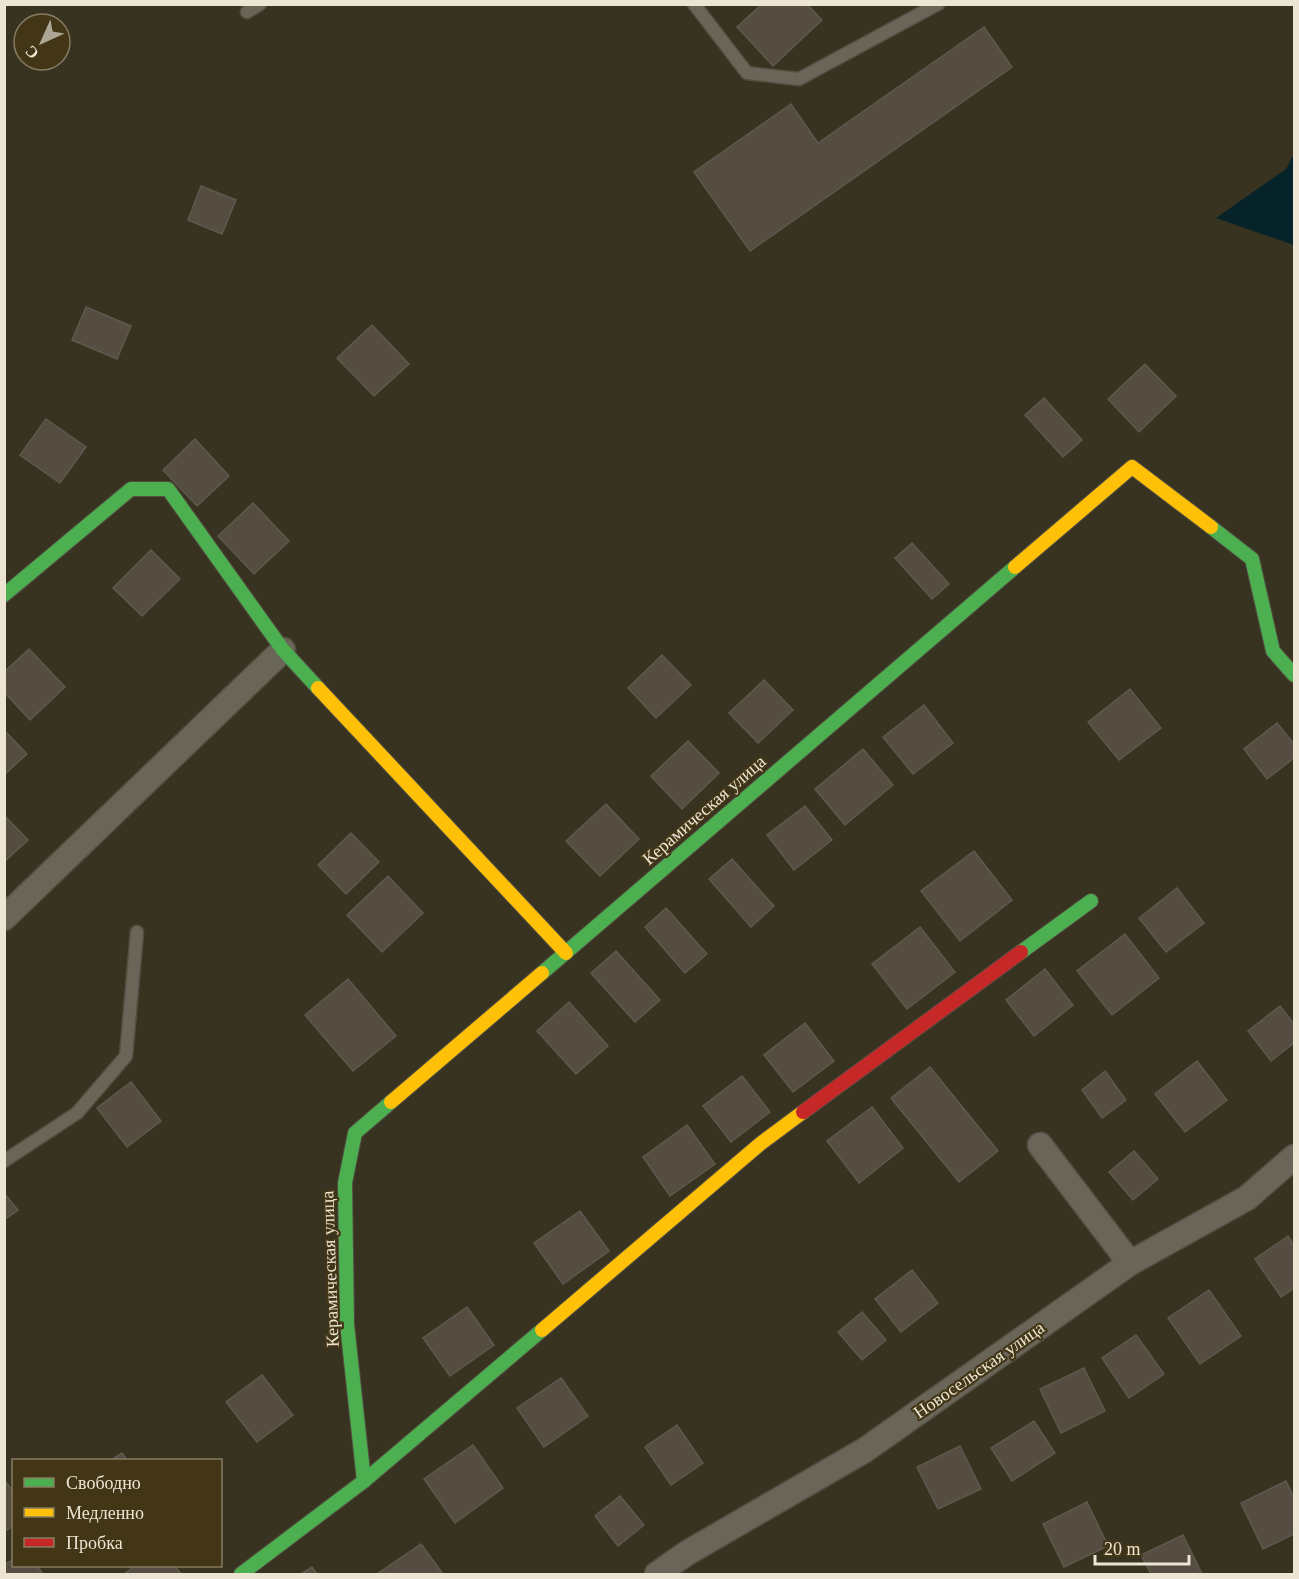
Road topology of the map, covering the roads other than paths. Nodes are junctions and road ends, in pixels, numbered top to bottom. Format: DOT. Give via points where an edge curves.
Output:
graph roads {
  1 [pos="260,4"];
  2 [pos="694,4"];
  3 [pos="938,4"];
  4 [pos="247,12"];
  5 [pos="4,595"];
  6 [pos="283,650"];
  7 [pos="1294,675"];
  8 [pos="1091,901"];
  9 [pos="4,918"];
  10 [pos="137,932"];
  11 [pos="566,953"];
  12 [pos="1040,1145"];
  13 [pos="1294,1157"];
  14 [pos="4,1161"];
  15 [pos="1130,1263"];
  16 [pos="364,1481"];
  17 [pos="241,1575"];
  18 [pos="657,1575"];
  1 -- 4 [label="lane"];
  2 -- 3 [label="lane" via="747,73 799,79"];
  5 -- 6 [label="street" via="131,489 168,489"];
  6 -- 9 [label="street"];
  6 -- 11 [label="street"];
  7 -- 11 [label="street, Керамическая улица" via="1274,651 1252,560 1132,467"];
  8 -- 16 [label="street" via="760,1143"];
  10 -- 14 [label="lane" via="126,1056 77,1113"];
  11 -- 16 [label="street, Керамическая улица" via="355,1133 345,1184 347,1312"];
  12 -- 15 [label="street"];
  13 -- 15 [label="street, Новосельская улица" via="1247,1198"];
  15 -- 18 [label="street, Новосельская улица" via="865,1450 687,1553"];
  16 -- 17 [label="street"];
}
